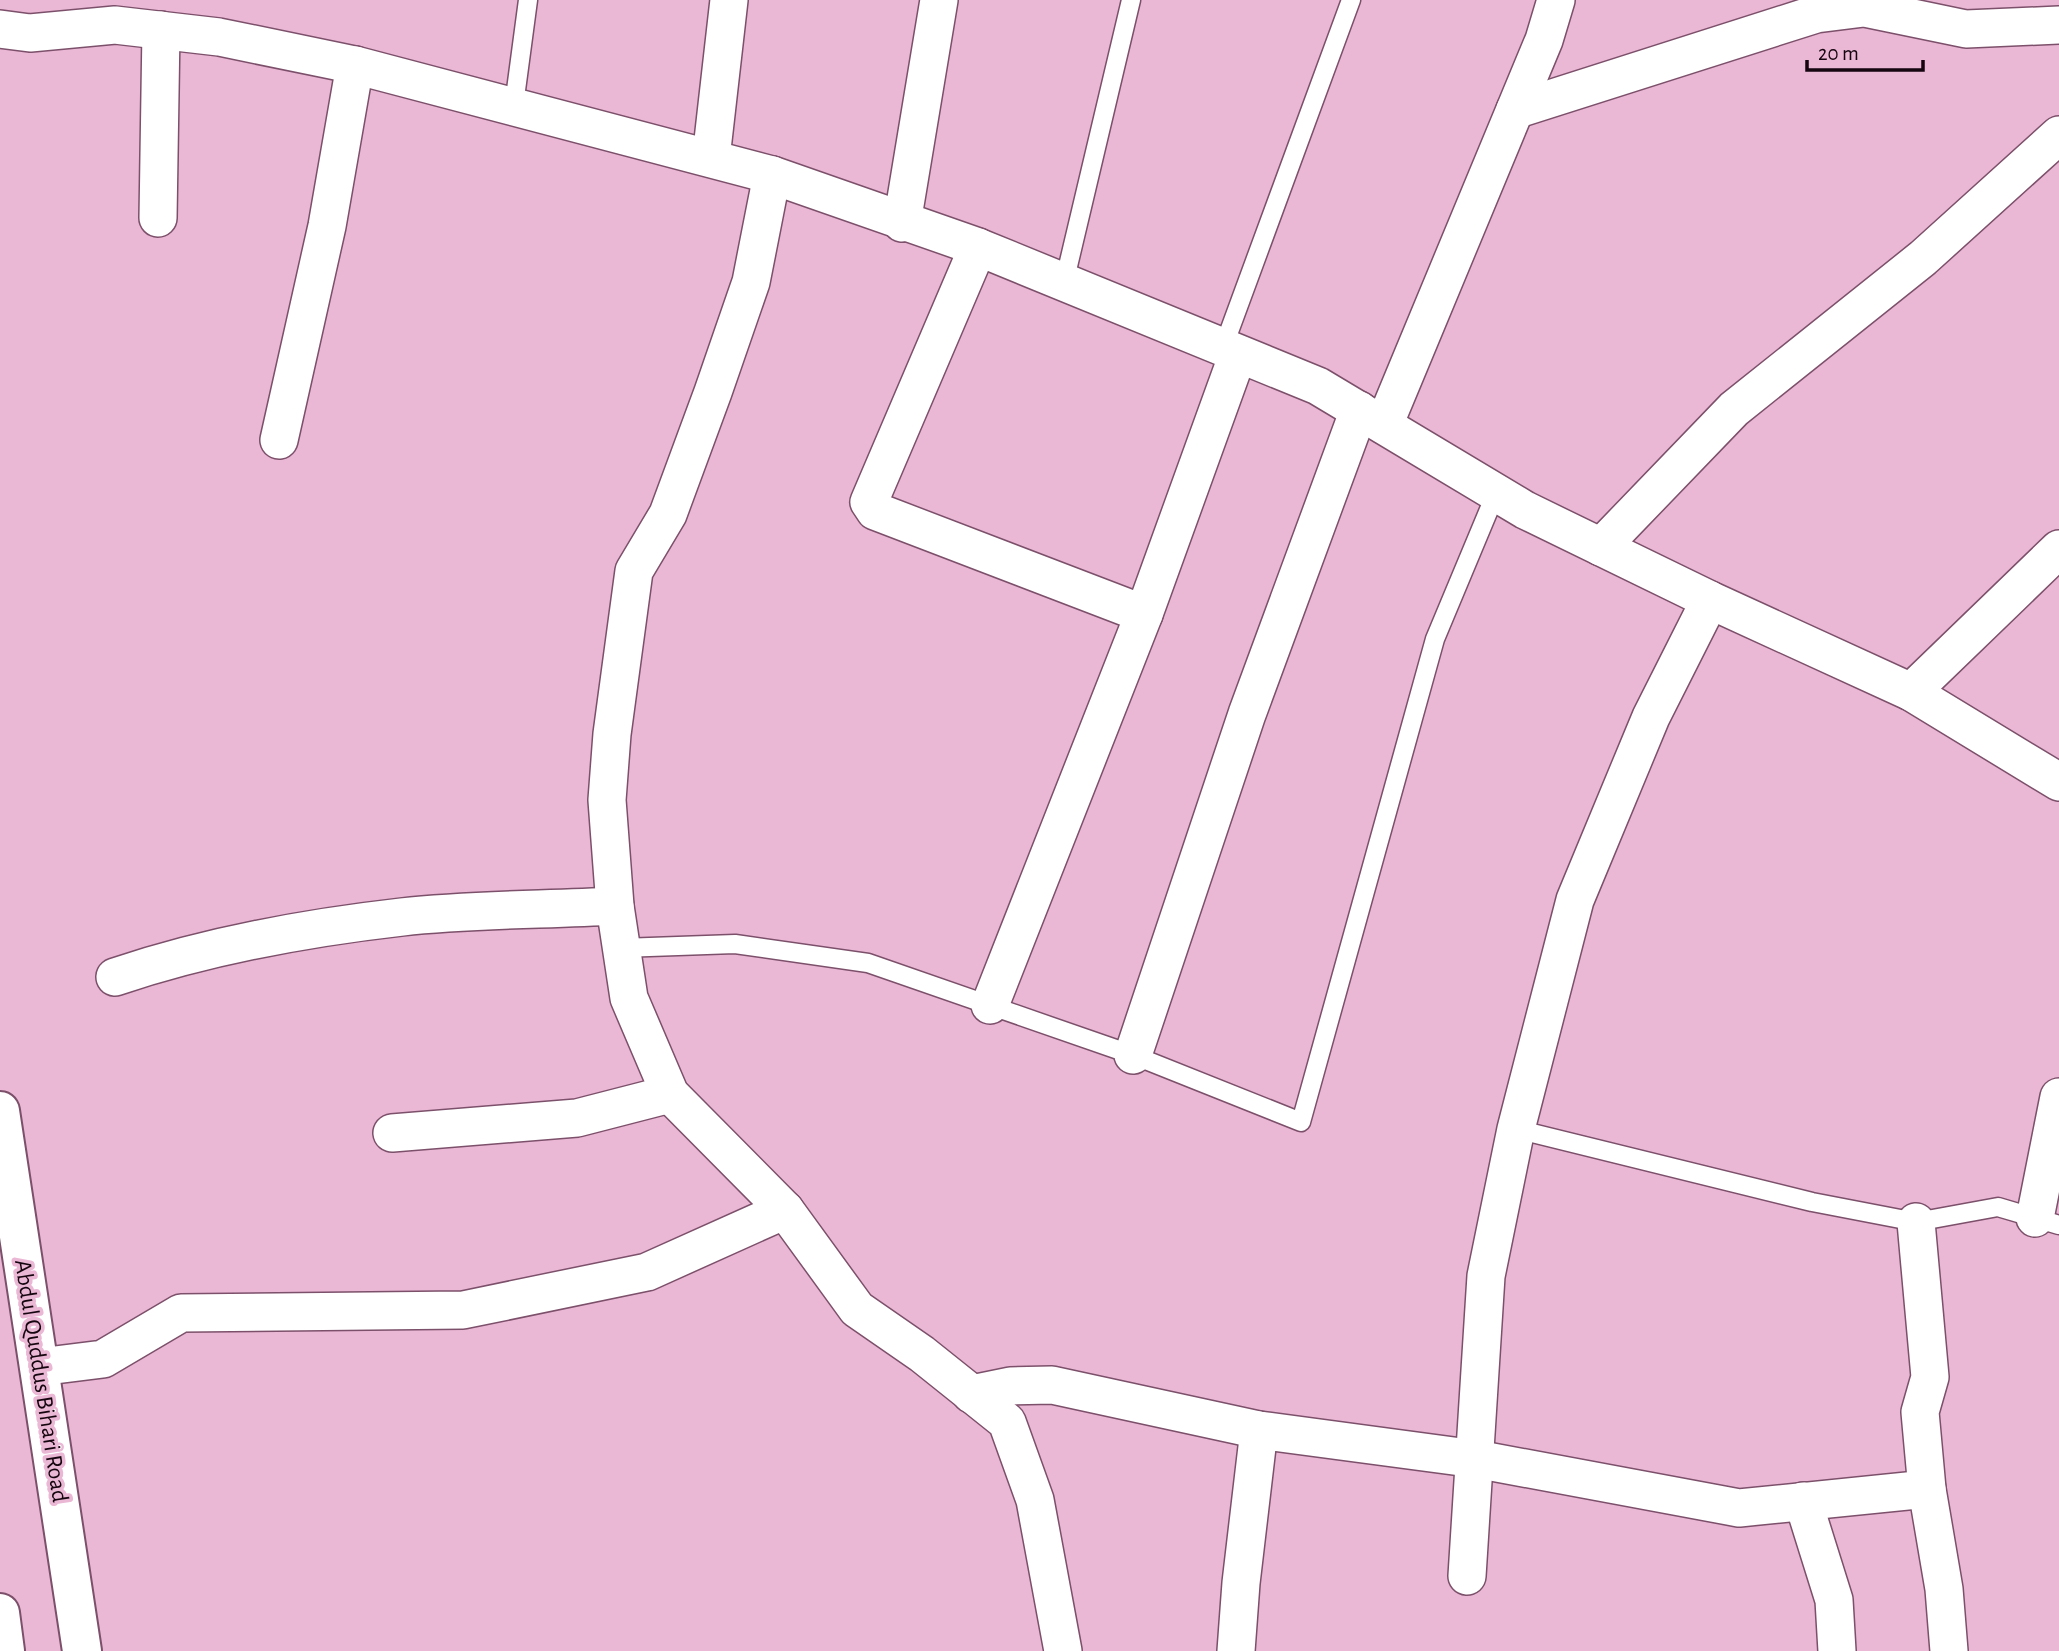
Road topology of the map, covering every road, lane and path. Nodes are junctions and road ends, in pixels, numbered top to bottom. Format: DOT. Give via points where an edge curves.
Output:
graph roads {
  1 [pos="528,0"];
  2 [pos="729,0"];
  3 [pos="939,0"];
  4 [pos="1131,0"];
  5 [pos="1351,0"];
  6 [pos="1556,0"];
  7 [pos="2059,25"];
  8 [pos="161,30"];
  9 [pos="15,31"];
  10 [pos="0,57"];
  11 [pos="355,65"];
  12 [pos="514,105"];
  13 [pos="1515,110"];
  14 [pos="2059,135"];
  15 [pos="711,158"];
  16 [pos="772,175"];
  17 [pos="158,218"];
  18 [pos="902,223"];
  19 [pos="978,247"];
  20 [pos="1064,283"];
  21 [pos="1231,351"];
  22 [pos="1371,418"];
  23 [pos="279,440"];
  24 [pos="1496,493"];
  25 [pos="1601,547"];
  26 [pos="2059,549"];
  27 [pos="1710,600"];
  28 [pos="1144,614"];
  29 [pos="1911,692"];
  30 [pos="2059,782"];
  31 [pos="614,906"];
  32 [pos="621,948"];
  33 [pos="115,977"];
  34 [pos="990,1005"];
  35 [pos="1133,1055"];
  36 [pos="670,1094"];
  37 [pos="2059,1097"];
  38 [pos="0,1111"];
  39 [pos="1516,1129"];
  40 [pos="392,1133"];
  41 [pos="785,1210"];
  42 [pos="1916,1222"];
  43 [pos="2047,1222"];
  44 [pos="39,1367"];
  45 [pos="971,1394"];
  46 [pos="1259,1430"];
  47 [pos="1476,1459"];
  48 [pos="1927,1489"];
  49 [pos="1804,1501"];
  50 [pos="1467,1576"];
  51 [pos="0,1613"];
  52 [pos="5,1651"];
  53 [pos="82,1651"];
  54 [pos="1063,1651"];
  55 [pos="1236,1651"];
  56 [pos="1837,1651"];
  57 [pos="1949,1651"];
  1 -- 12 [label="lane"];
  2 -- 15 [label="street"];
  3 -- 18 [label="street"];
  4 -- 20 [label="lane"];
  5 -- 21 [label="lane"];
  6 -- 13 [label="street"];
  7 -- 13 [label="street" via="1966,29 1864,8 1816,14"];
  8 -- 9 [label="street" via="115,25"];
  8 -- 11 [label="street"];
  8 -- 17 [label="street"];
  9 -- 10 [label="street"];
  11 -- 12 [label="street"];
  11 -- 23 [label="street" via="327,226"];
  12 -- 15 [label="street"];
  13 -- 22 [label="street"];
  14 -- 25 [label="street" via="1923,258 1734,409"];
  15 -- 16 [label="street"];
  16 -- 18 [label="street"];
  16 -- 31 [label="street" via="751,282 713,392 668,514 634,571 607,800"];
  18 -- 19 [label="street"];
  19 -- 20 [label="street"];
  19 -- 28 [label="street" via="869,502 875,511"];
  20 -- 21 [label="street"];
  21 -- 22 [label="street" via="1318,386"];
  21 -- 28 [label="street"];
  22 -- 24 [label="street"];
  22 -- 35 [label="street" via="1247,714"];
  24 -- 25 [label="street"];
  24 -- 35 [label="lane" via="1435,639 1301,1122"];
  25 -- 27 [label="street"];
  26 -- 29 [label="street"];
  27 -- 29 [label="street"];
  27 -- 39 [label="street" via="1651,717 1575,900"];
  28 -- 34 [label="street"];
  29 -- 30 [label="street"];
  31 -- 32 [label="street"];
  31 -- 33 [label="street" via="403,917 190,955"];
  32 -- 34 [label="lane" via="735,944 868,963"];
  32 -- 36 [label="street" via="629,998"];
  34 -- 35 [label="lane"];
  36 -- 40 [label="street" via="577,1118"];
  36 -- 41 [label="street"];
  37 -- 43 [label="street"];
  38 -- 44 [label="main road, Abdul Quddus Bihari Road"];
  39 -- 42 [label="lane" via="1812,1202"];
  39 -- 47 [label="street" via="1486,1276"];
  41 -- 44 [label="street" via="647,1272 463,1310 181,1313 103,1359"];
  41 -- 45 [label="street" via="857,1309"];
  42 -- 43 [label="lane" via="1998,1207"];
  42 -- 48 [label="street" via="1930,1377 1920,1412"];
  44 -- 53 [label="main road, Abdul Quddus Bihari Road"];
  45 -- 46 [label="street" via="1010,1386 1052,1385"];
  45 -- 54 [label="street" via="1007,1422 1035,1500"];
  46 -- 47 [label="street"];
  46 -- 55 [label="street"];
  47 -- 49 [label="street" via="1739,1508"];
  47 -- 50 [label="street"];
  48 -- 49 [label="street"];
  48 -- 57 [label="street"];
  49 -- 56 [label="street" via="1834,1600"];
  51 -- 52 [label="main road"];
}
